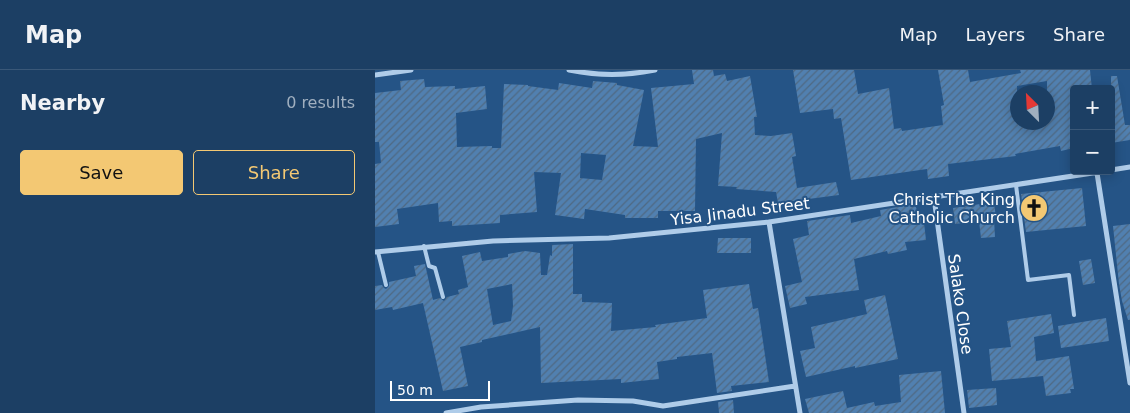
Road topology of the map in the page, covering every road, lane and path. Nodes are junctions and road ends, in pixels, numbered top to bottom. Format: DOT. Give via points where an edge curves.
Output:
graph roads {
  1 [pos="411,70"];
  2 [pos="569,70"];
  3 [pos="655,70"];
  4 [pos="390,71"];
  5 [pos="375,75"];
  6 [pos="1130,167"];
  7 [pos="1115,169"];
  8 [pos="1084,175"];
  9 [pos="1097,175"];
  10 [pos="1016,185"];
  11 [pos="934,198"];
  12 [pos="769,222"];
  13 [pos="424,246"];
  14 [pos="376,252"];
  15 [pos="386,285"];
  16 [pos="443,297"];
  17 [pos="1074,315"];
  18 [pos="1130,383"];
  19 [pos="795,386"];
  20 [pos="446,413"];
  21 [pos="800,413"];
  22 [pos="964,413"];
  1 -- 4 [label="street"];
  2 -- 3 [label="street" via="630,75"];
  4 -- 5 [label="street"];
  6 -- 7 [label="street"];
  8 -- 10 [label="street, Yisa Jinadu Street"];
  9 -- 18 [label="street"];
  10 -- 11 [label="street, Yisa Jinadu Street"];
  10 -- 17 [label="lane" via="1028,280 1069,275"];
  11 -- 12 [label="street, Yisa Jinadu Street"];
  11 -- 22 [label="street, Salako Close"];
  12 -- 13 [label="street, Yisa Jinadu Street" via="609,238"];
  12 -- 19 [label="street"];
  13 -- 14 [label="street, Yisa Jinadu Street"];
  13 -- 16 [label="lane" via="426,261 435,268"];
  14 -- 15 [label="lane"];
  19 -- 20 [label="street" via="663,406 633,401 578,400 481,407"];
  19 -- 21 [label="street"];
}
